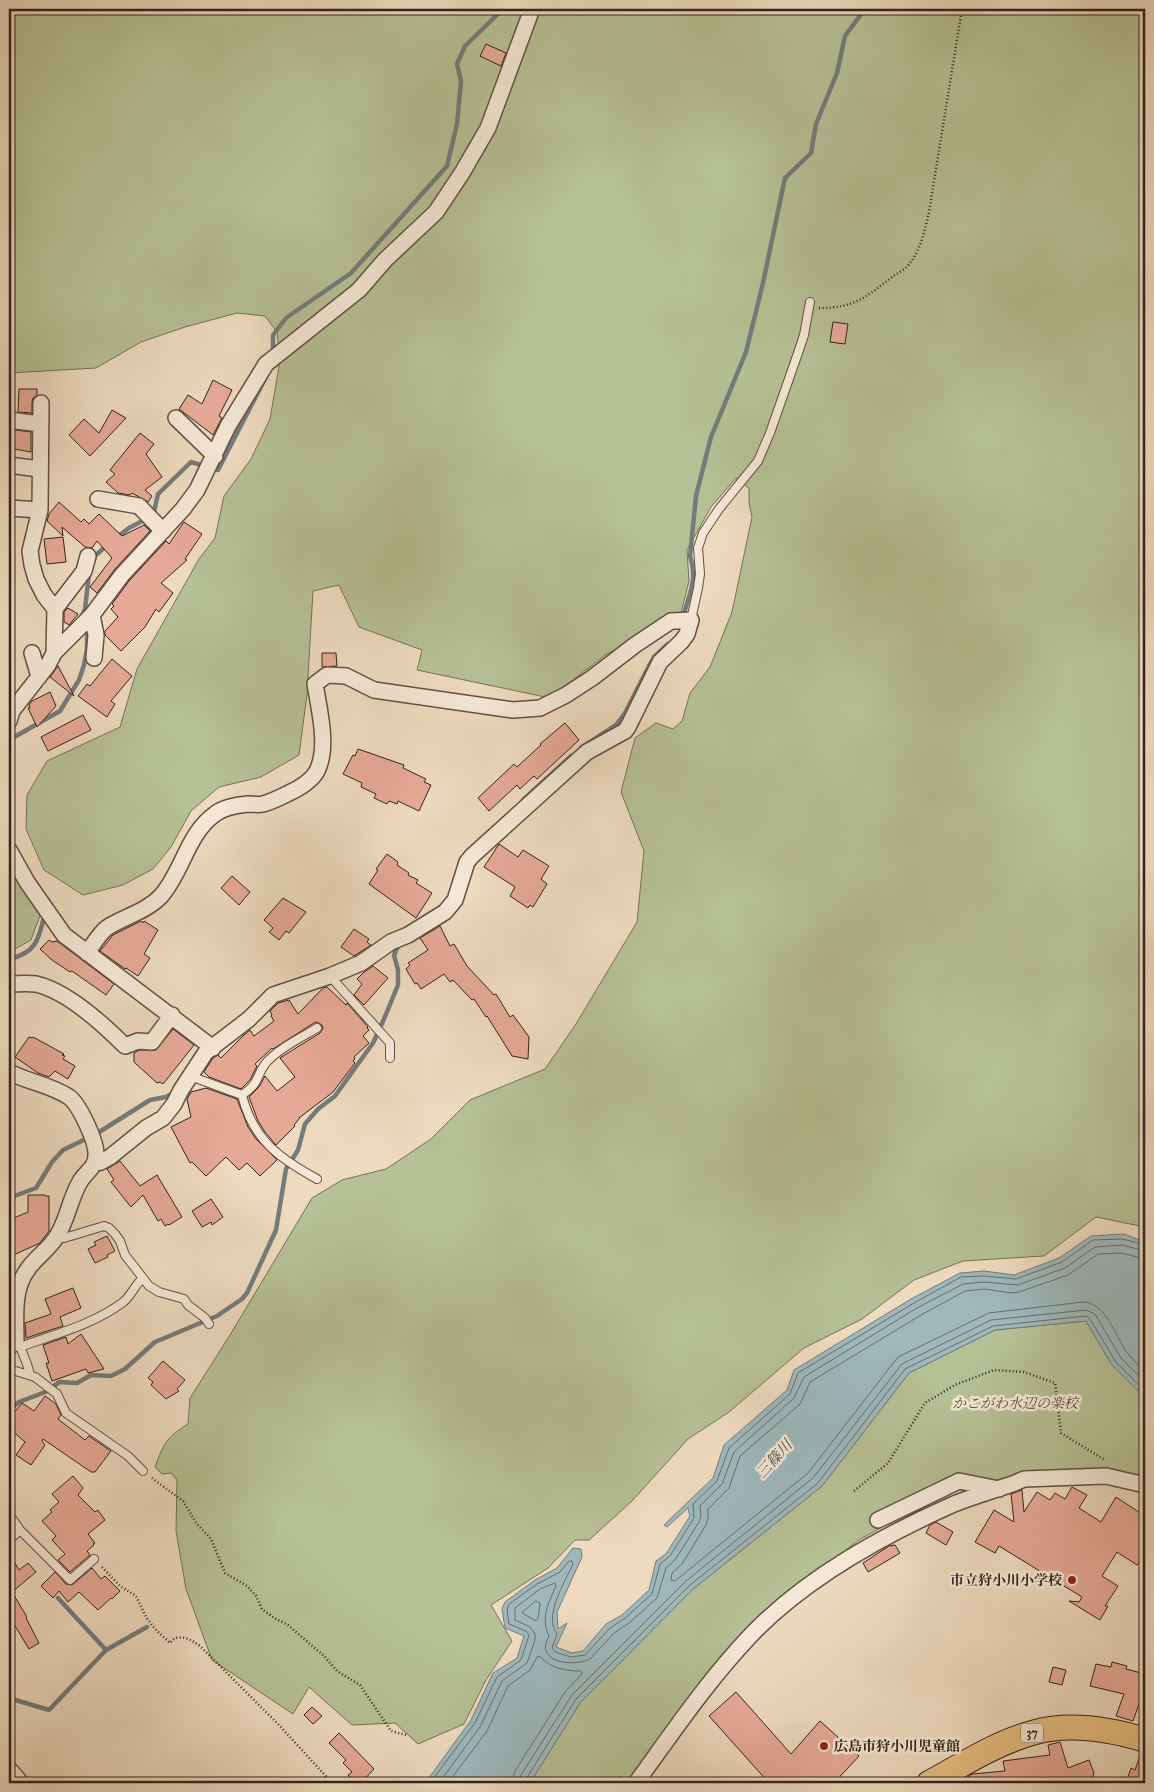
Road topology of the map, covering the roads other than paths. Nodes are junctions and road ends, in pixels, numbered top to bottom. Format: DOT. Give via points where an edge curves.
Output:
graph roads {
  1 [pos="532,9"];
  2 [pos="810,305"];
  3 [pos="42,403"];
  4 [pos="176,418"];
  5 [pos="9,420"];
  6 [pos="40,424"];
  7 [pos="215,456"];
  8 [pos="9,465"];
  9 [pos="39,468"];
  10 [pos="98,499"];
  11 [pos="9,508"];
  12 [pos="40,510"];
  13 [pos="163,531"];
  14 [pos="88,556"];
  15 [pos="55,609"];
  16 [pos="92,614"];
  17 [pos="682,620"];
  18 [pos="32,653"];
  19 [pos="54,653"];
  20 [pos="94,658"];
  21 [pos="39,677"];
  22 [pos="9,721"];
  23 [pos="9,850"];
  24 [pos="87,953"];
  25 [pos="330,976"];
  26 [pos="9,984"];
  27 [pos="172,1015"];
  28 [pos="317,1028"];
  29 [pos="213,1048"];
  30 [pos="390,1058"];
  31 [pos="9,1072"];
  32 [pos="190,1076"];
  33 [pos="242,1095"];
  34 [pos="95,1163"];
  35 [pos="317,1179"];
  36 [pos="57,1237"];
  37 [pos="142,1279"];
  38 [pos="209,1324"];
  39 [pos="15,1345"];
  40 [pos="9,1369"];
  41 [pos="30,1375"];
  42 [pos="143,1471"];
  43 [pos="1145,1485"];
  44 [pos="999,1489"];
  45 [pos="9,1514"];
  46 [pos="878,1520"];
  47 [pos="20,1530"];
  48 [pos="9,1540"];
  49 [pos="94,1559"];
  50 [pos="1145,1740"];
  51 [pos="9,1769"];
  52 [pos="21,1783"];
  53 [pos="636,1783"];
  54 [pos="929,1783"];
  1 -- 7 [label="street" via="488,128 436,212 385,260 359,290 266,364 232,419"];
  2 -- 17 [label="lane" via="801,344 758,461 703,533 698,548 698,588"];
  3 -- 6 [label="street"];
  4 -- 7 [label="street"];
  5 -- 6 [label="street"];
  6 -- 9 [label="street"];
  7 -- 13 [label="street" via="198,490"];
  8 -- 9 [label="street"];
  9 -- 12 [label="street"];
  10 -- 13 [label="street" via="139,506"];
  11 -- 12 [label="street"];
  12 -- 15 [label="street" via="30,551 32,565 44,595"];
  13 -- 16 [label="street" via="122,575"];
  14 -- 15 [label="street" via="84,571"];
  15 -- 19 [label="street"];
  16 -- 19 [label="street"];
  16 -- 20 [label="street" via="96,635"];
  17 -- 24 [label="street" via="635,645 592,678 540,708 513,710 374,690 346,676 327,675 315,684 323,746 317,771 308,782 261,805 245,804 225,808 215,814 201,826 177,872 159,897 107,928"];
  17 -- 25 [label="street" via="687,634 660,662 625,731 587,752 472,856 454,900 445,912 391,942 362,963"];
  18 -- 21 [label="street"];
  19 -- 21 [label="street"];
  21 -- 22 [label="street" via="12,711"];
  23 -- 24 [label="street" via="64,935"];
  24 -- 27 [label="street"];
  25 -- 29 [label="street" via="273,995"];
  25 -- 30 [label="lane" via="390,1043"];
  26 -- 27 [label="street" via="36,984 56,992 112,1032 125,1046 138,1041 152,1042"];
  27 -- 29 [label="street"];
  28 -- 33 [label="lane" via="266,1063 256,1084"];
  29 -- 32 [label="street" via="206,1052"];
  31 -- 34 [label="street" via="70,1098 91,1132"];
  32 -- 33 [label="lane"];
  32 -- 34 [label="street" via="163,1118 110,1157"];
  33 -- 35 [label="lane" via="254,1128 264,1140 277,1154"];
  34 -- 36 [label="street" via="81,1180"];
  36 -- 37 [label="lane" via="64,1238 104,1226 109,1228"];
  36 -- 39 [label="street" via="32,1263 20,1283"];
  37 -- 38 [label="lane" via="159,1292 184,1299"];
  37 -- 39 [label="lane" via="124,1302 83,1325"];
  39 -- 41 [label="lane"];
  40 -- 41 [label="lane"];
  41 -- 42 [label="lane" via="57,1394 66,1413 128,1456"];
  43 -- 44 [label="street" via="1106,1476 1024,1479"];
  44 -- 46 [label="street" via="959,1481"];
  44 -- 53 [label="street" via="955,1504 860,1551 801,1590 752,1634 695,1700"];
  45 -- 47 [label="lane"];
  47 -- 48 [label="lane"];
  47 -- 49 [label="lane" via="70,1580"];
  50 -- 54 [label="main road, 37" via="1107,1730 1080,1727 1052,1729 1012,1740"];
  51 -- 52 [label="street"];
}
